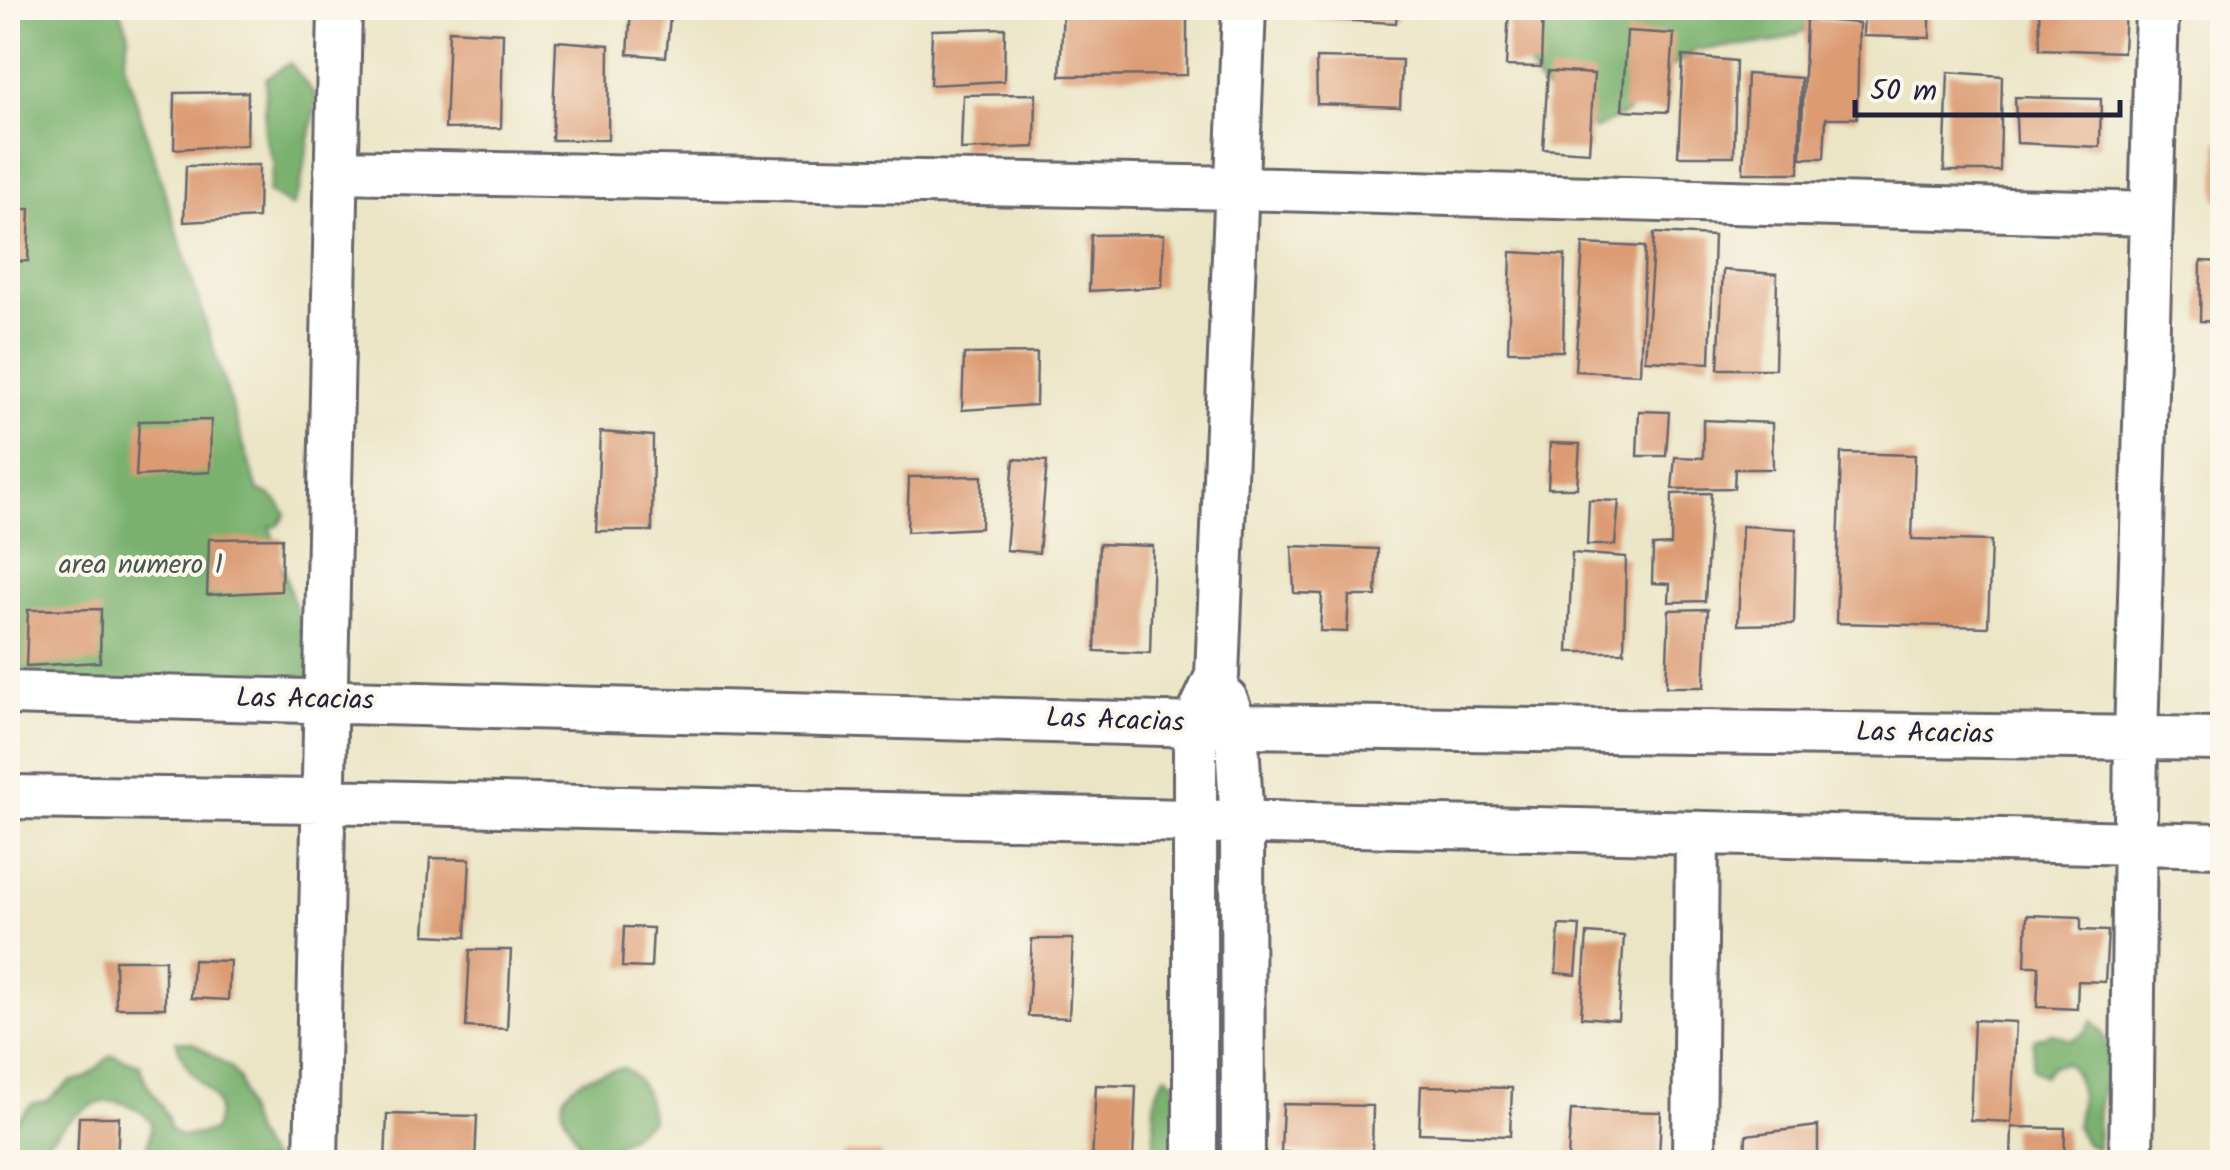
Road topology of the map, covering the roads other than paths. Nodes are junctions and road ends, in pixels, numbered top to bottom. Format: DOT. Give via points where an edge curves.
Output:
graph roads {
  1 [pos="340,8"];
  2 [pos="1244,8"];
  3 [pos="2157,8"];
  4 [pos="336,171"];
  5 [pos="1239,188"];
  6 [pos="2151,214"];
  7 [pos="8,693"];
  8 [pos="324,700"];
  9 [pos="1216,724"];
  10 [pos="2136,737"];
  11 [pos="2222,739"];
  12 [pos="8,797"];
  13 [pos="322,801"];
  14 [pos="1192,822"];
  15 [pos="1242,822"];
  16 [pos="1697,834"];
  17 [pos="2135,843"];
  18 [pos="2222,846"];
  19 [pos="316,1162"];
  20 [pos="1195,1162"];
  21 [pos="1244,1162"];
  22 [pos="1694,1162"];
  23 [pos="2131,1162"];
  1 -- 4 [label="street"];
  2 -- 5 [label="street"];
  3 -- 6 [label="street"];
  4 -- 5 [label="street"];
  4 -- 8 [label="street"];
  5 -- 6 [label="street"];
  5 -- 9 [label="street"];
  6 -- 10 [label="street"];
  7 -- 8 [label="street, Las Acacias"];
  8 -- 9 [label="street, Las Acacias"];
  8 -- 13 [label="street"];
  9 -- 10 [label="street, Las Acacias"];
  9 -- 14 [label="street"];
  9 -- 15 [label="street"];
  10 -- 11 [label="street, Las Acacias"];
  10 -- 17 [label="street"];
  12 -- 13 [label="street"];
  13 -- 14 [label="street"];
  13 -- 19 [label="street"];
  14 -- 15 [label="street"];
  14 -- 20 [label="street"];
  15 -- 16 [label="street"];
  15 -- 21 [label="street"];
  16 -- 17 [label="street"];
  16 -- 22 [label="street"];
  17 -- 18 [label="street"];
  17 -- 23 [label="street"];
}
